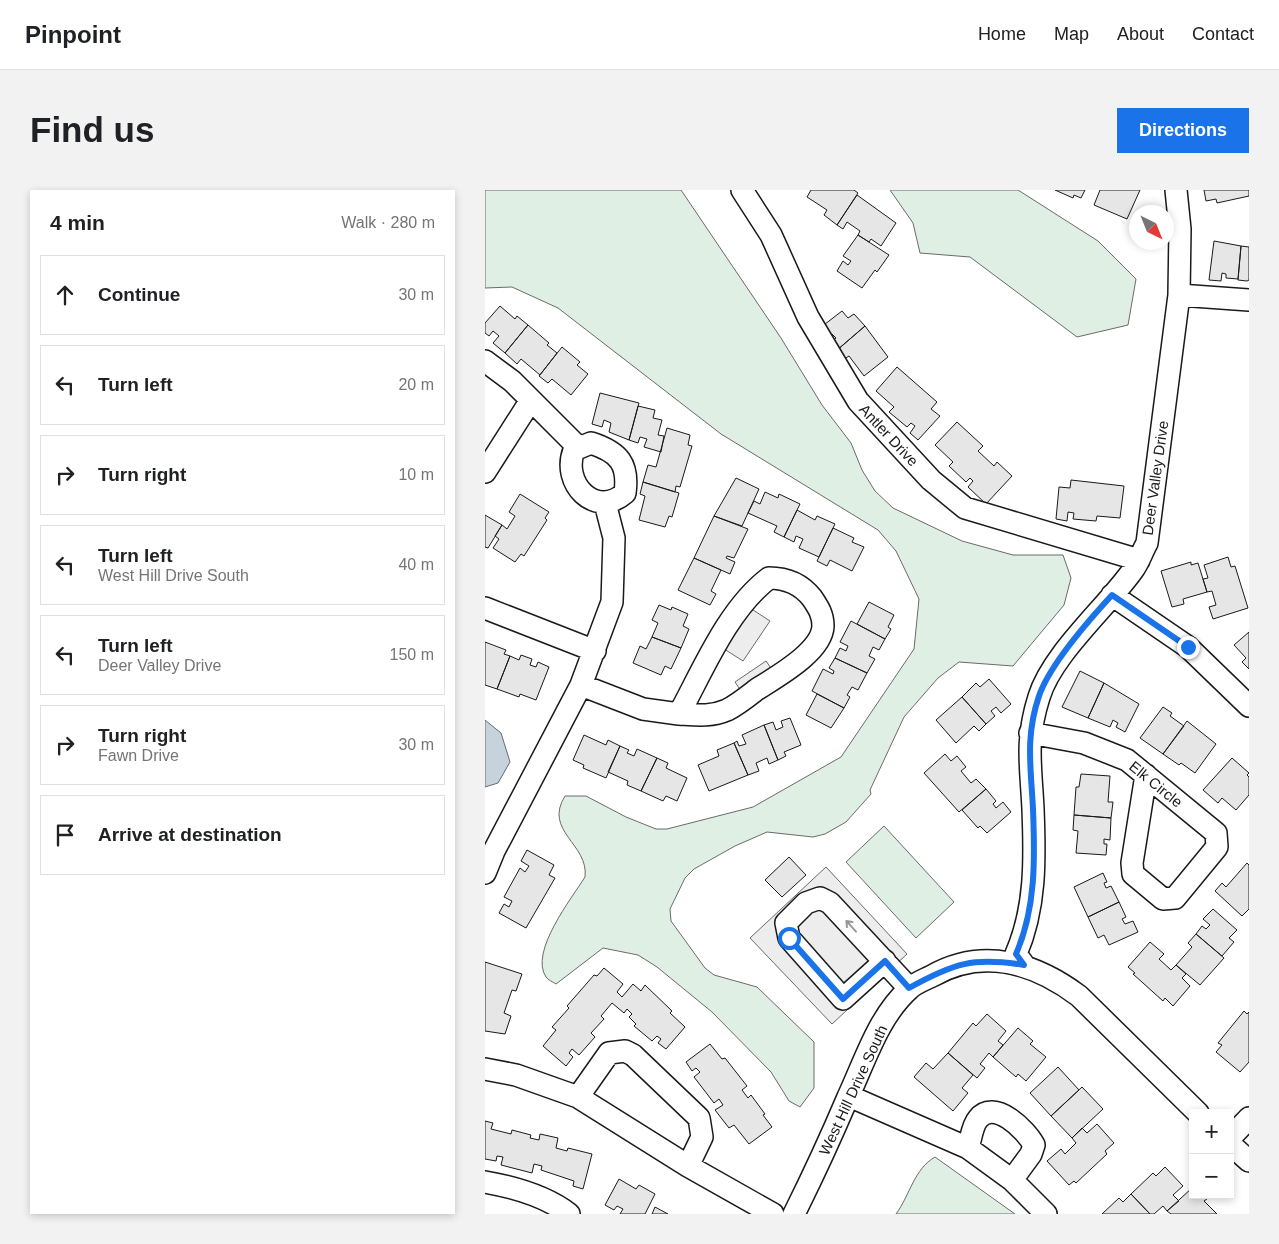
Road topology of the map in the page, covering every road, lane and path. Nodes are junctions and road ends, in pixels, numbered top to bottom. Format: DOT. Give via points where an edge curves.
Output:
graph roads {
  1 [pos="742,190"];
  2 [pos="1176,190"];
  3 [pos="1179,295"];
  4 [pos="1249,300"];
  5 [pos="485,361"];
  6 [pos="531,400"];
  7 [pos="578,447"];
  8 [pos="485,472"];
  9 [pos="605,503"];
  10 [pos="1139,560"];
  11 [pos="1112,595"];
  12 [pos="485,608"];
  13 [pos="595,651"];
  14 [pos="581,685"];
  15 [pos="1249,706"];
  16 [pos="679,714"];
  17 [pos="1030,733"];
  18 [pos="1146,776"];
  19 [pos="485,872"];
  20 [pos="885,961"];
  21 [pos="1024,965"];
  22 [pos="909,988"];
  23 [pos="485,1069"];
  24 [pos="849,1096"];
  25 [pos="578,1097"];
  26 [pos="1194,1109"];
  27 [pos="1249,1118"];
  28 [pos="1234,1134"];
  29 [pos="969,1148"];
  30 [pos="1234,1148"];
  31 [pos="1249,1162"];
  32 [pos="688,1166"];
  33 [pos="1012,1180"];
  34 [pos="485,1182"];
  35 [pos="569,1214"];
  36 [pos="773,1214"];
  37 [pos="794,1214"];
  38 [pos="1046,1214"];
  1 -- 10 [label="street, Antler Drive" via="771,235 808,317 858,401 931,480 965,508"];
  2 -- 3 [label="street, Deer Valley Drive" via="1180,229"];
  3 -- 4 [label="street"];
  3 -- 10 [label="street, Deer Valley Drive" via="1153,507 1147,543"];
  5 -- 6 [label="street"];
  6 -- 7 [label="street"];
  6 -- 8 [label="street"];
  7 -- 9 [label="street" via="569,462 574,481 581,491"];
  7 -- 9 [label="street" via="591,443 608,448 621,460 627,475 625,493 615,502"];
  9 -- 13 [label="street" via="614,538 612,602"];
  10 -- 11 [label="street, Deer Valley Drive"];
  11 -- 15 [label="street" via="1188,647"];
  11 -- 17 [label="street, Deer Valley Drive" via="1050,672 1039,696"];
  12 -- 13 [label="street"];
  13 -- 14 [label="street"];
  14 -- 16 [label="street" via="643,709"];
  14 -- 19 [label="street"];
  16 -- 16 [label="street" via="706,716 729,709 801,659 817,642 823,627 821,610 809,594 799,585 782,578 769,578 757,587 726,629"];
  17 -- 18 [label="street, Elk Circle" via="1085,743 1127,760"];
  17 -- 21 [label="street, Deer Valley Drive" via="1034,890 1016,954"];
  18 -- 18 [label="street, Elk Circle" via="1216,833 1217,847 1175,898 1163,899 1133,874"];
  20 -- 20 [label="street, one-way" via="830,903 820,898 806,903 786,923 789,938 843,999"];
  20 -- 22 [label="street"];
  21 -- 22 [label="street, West Hill Drive South" via="976,961 943,970"];
  21 -- 26 [label="street, West Hill Drive South" via="1059,981 1079,996"];
  22 -- 24 [label="street, West Hill Drive South" via="876,1035"];
  23 -- 25 [label="street" via="516,1075"];
  24 -- 29 [label="street"];
  24 -- 37 [label="street, West Hill Drive South"];
  25 -- 32 [label="street"];
  25 -- 32 [label="street" via="609,1052 625,1051 633,1055 699,1118 702,1137"];
  27 -- 28 [label="street"];
  29 -- 33 [label="street"];
  29 -- 33 [label="street" via="979,1118 986,1113 995,1112 1015,1121 1034,1145"];
  30 -- 31 [label="street"];
  32 -- 36 [label="street"];
  33 -- 38 [label="street"];
  34 -- 35 [label="street" via="556,1204"];
}
